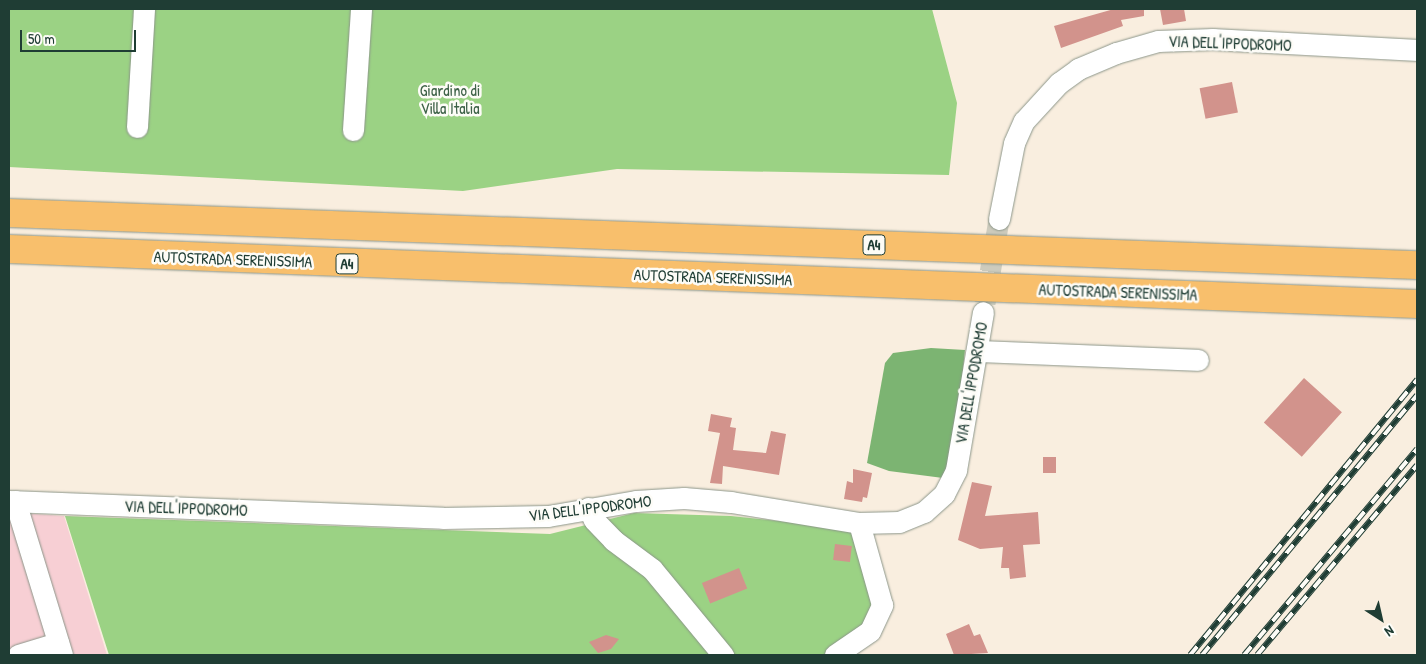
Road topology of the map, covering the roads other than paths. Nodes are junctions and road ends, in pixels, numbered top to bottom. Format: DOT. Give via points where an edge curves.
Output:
graph roads {
  1 [pos="144,9"];
  2 [pos="361,9"];
  3 [pos="1417,50"];
  4 [pos="137,127"];
  5 [pos="353,130"];
  6 [pos="9,196"];
  7 [pos="9,214"];
  8 [pos="999,219"];
  9 [pos="332,225"];
  10 [pos="9,249"];
  11 [pos="1417,265"];
  12 [pos="1417,304"];
  13 [pos="983,312"];
  14 [pos="977,351"];
  15 [pos="1198,360"];
  16 [pos="12,501"];
  17 [pos="588,508"];
  18 [pos="858,523"];
  19 [pos="60,649"];
  20 [pos="715,653"];
  21 [pos="18,655"];
  22 [pos="835,655"];
  1 -- 4 [label="street"];
  2 -- 5 [label="street"];
  3 -- 8 [label="street, VIA DELL'IPPODROMO" via="1213,40 1158,41 1078,69 1034,109 1010,174"];
  6 -- 9 [label="highway" via="170,204"];
  7 -- 9 [label="highway, A4"];
  9 -- 11 [label="highway, A4"];
  10 -- 12 [label="highway, AUTOSTRADA SERENISSIMA / A4"];
  13 -- 14 [label="street, VIA DELL'IPPODROMO"];
  14 -- 15 [label="street"];
  14 -- 18 [label="street, VIA DELL'IPPODROMO" via="956,470 944,494 924,512 899,522"];
  16 -- 17 [label="street, VIA DELL'IPPODROMO" via="443,518 548,516"];
  16 -- 19 [label="street"];
  17 -- 18 [label="street, VIA DELL'IPPODROMO" via="684,498 731,502"];
  17 -- 20 [label="street" via="594,520 613,540 652,569"];
  18 -- 22 [label="street" via="882,605 870,631"];
  19 -- 21 [label="street"];
}
